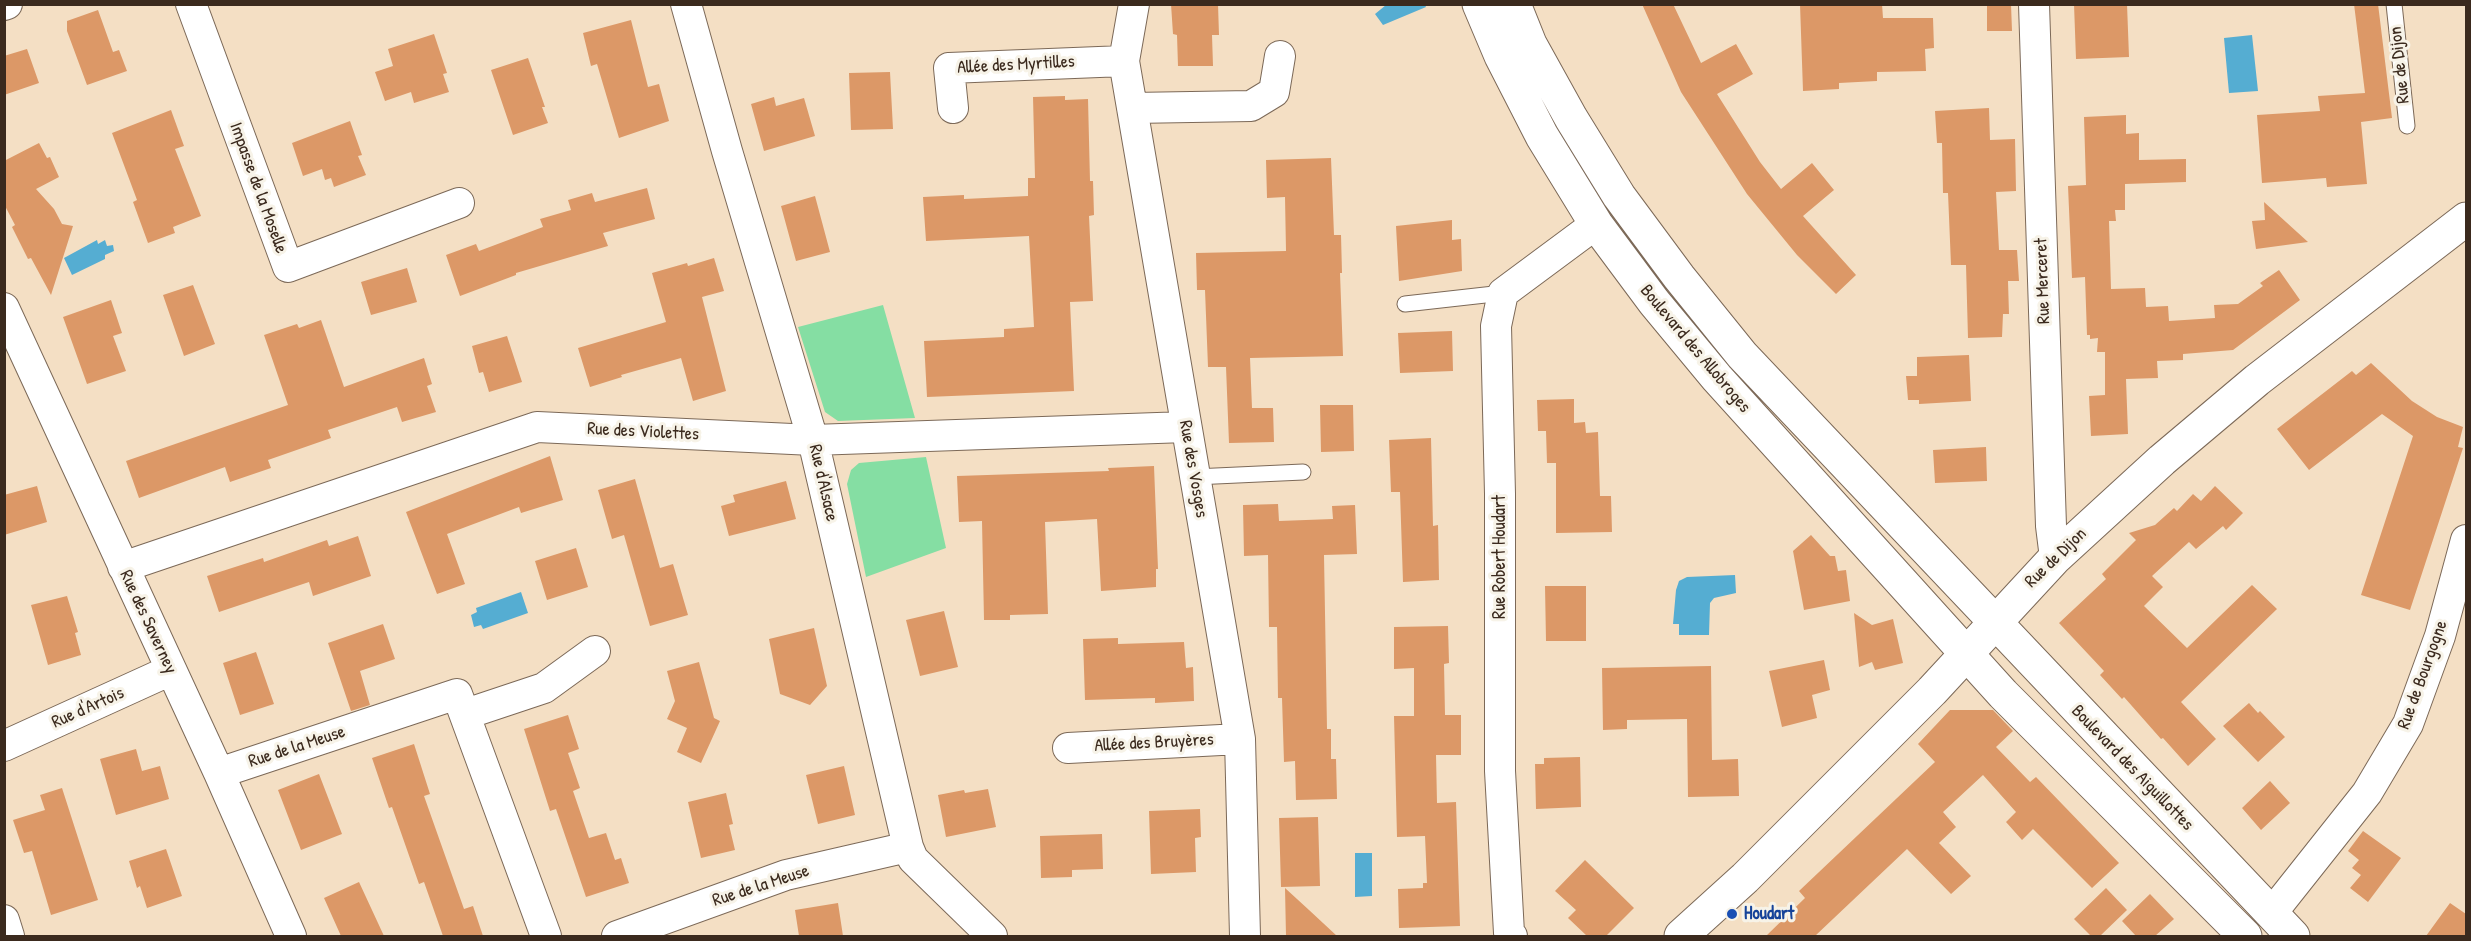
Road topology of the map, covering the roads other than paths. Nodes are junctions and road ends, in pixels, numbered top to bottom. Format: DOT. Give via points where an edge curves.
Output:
graph roads {
  1 [pos="190,4"];
  2 [pos="686,4"];
  3 [pos="1134,4"];
  4 [pos="1479,4"];
  5 [pos="1514,4"];
  6 [pos="2034,4"];
  7 [pos="2394,4"];
  8 [pos="1280,56"];
  9 [pos="1124,61"];
  10 [pos="953,108"];
  11 [pos="1132,108"];
  12 [pos="2407,126"];
  13 [pos="459,203"];
  14 [pos="2466,219"];
  15 [pos="1596,224"];
  16 [pos="1503,292"];
  17 [pos="1406,304"];
  18 [pos="4,308"];
  19 [pos="1186,427"];
  20 [pos="813,440"];
  21 [pos="1303,472"];
  22 [pos="1194,477"];
  23 [pos="2466,540"];
  24 [pos="2055,558"];
  25 [pos="123,567"];
  26 [pos="1994,622"];
  27 [pos="595,651"];
  28 [pos="1966,654"];
  29 [pos="171,670"];
  30 [pos="466,714"];
  31 [pos="1239,739"];
  32 [pos="4,746"];
  33 [pos="1068,748"];
  34 [pos="219,773"];
  35 [pos="908,847"];
  36 [pos="2271,914"];
  37 [pos="4,920"];
  38 [pos="9,936"];
  39 [pos="291,936"];
  40 [pos="546,936"];
  41 [pos="617,936"];
  42 [pos="993,936"];
  43 [pos="1245,936"];
  44 [pos="1512,936"];
  45 [pos="1681,936"];
  46 [pos="2245,936"];
  47 [pos="2293,936"];
  1 -- 13 [label="street, Impasse de la Moselle" via="288,267"];
  2 -- 20 [label="street, Rue d'Alsace"];
  3 -- 9 [label="street, Rue des Vosges"];
  4 -- 15 [label="main road, Boulevard des Allobroges" via="1542,136"];
  5 -- 26 [label="main road, Boulevard des Allobroges" via="1530,44 1571,118 1619,196 1679,277 1742,356"];
  6 -- 24 [label="street, Rue Merceret" via="2050,514"];
  7 -- 12 [label="lane, Rue de Dijon"];
  8 -- 11 [label="street" via="1274,92 1251,106"];
  9 -- 10 [label="street, Allée des Myrtilles" via="949,68"];
  9 -- 11 [label="street, Rue des Vosges"];
  11 -- 19 [label="street, Rue des Vosges"];
  14 -- 24 [label="main road, Rue de Dijon" via="2257,380"];
  15 -- 16 [label="street"];
  15 -- 28 [label="main road, Boulevard des Allobroges" via="1717,378"];
  16 -- 17 [label="lane"];
  16 -- 44 [label="street, Rue Robert Houdart" via="1496,326 1500,771"];
  18 -- 25 [label="street, Rue des Saverney"];
  19 -- 20 [label="street, Rue des Violettes"];
  19 -- 22 [label="street, Rue des Vosges"];
  20 -- 25 [label="street, Rue des Violettes" via="537,427"];
  20 -- 35 [label="street, Rue d'Alsace"];
  21 -- 22 [label="lane"];
  22 -- 31 [label="street, Rue des Vosges"];
  23 -- 36 [label="street, Rue de Bourgogne" via="2440,636 2408,724 2367,793"];
  24 -- 26 [label="main road, Rue de Dijon"];
  25 -- 29 [label="street, Rue des Saverney"];
  26 -- 28 [label="main road, Rue de Dijon"];
  26 -- 36 [label="main road, Boulevard des Aiguillottes"];
  27 -- 30 [label="street" via="543,688"];
  28 -- 45 [label="main road, Rue de Dijon" via="1745,878"];
  28 -- 46 [label="main road, Boulevard des Aiguillottes" via="2086,780"];
  29 -- 32 [label="street, Rue d'Artois"];
  29 -- 34 [label="street, Rue des Saverney"];
  30 -- 34 [label="street, Rue de la Meuse" via="457,694"];
  30 -- 40 [label="street, Rue de la Meuse"];
  31 -- 33 [label="street, Allée des Bruyères"];
  31 -- 43 [label="street, Rue des Vosges"];
  34 -- 39 [label="street, Rue des Saverney"];
  35 -- 41 [label="street, Rue de la Meuse" via="786,875"];
  35 -- 42 [label="street, Rue d'Alsace" via="913,859"];
  36 -- 47 [label="main road, Boulevard des Aiguillottes"];
  37 -- 38 [label="street"];
}
